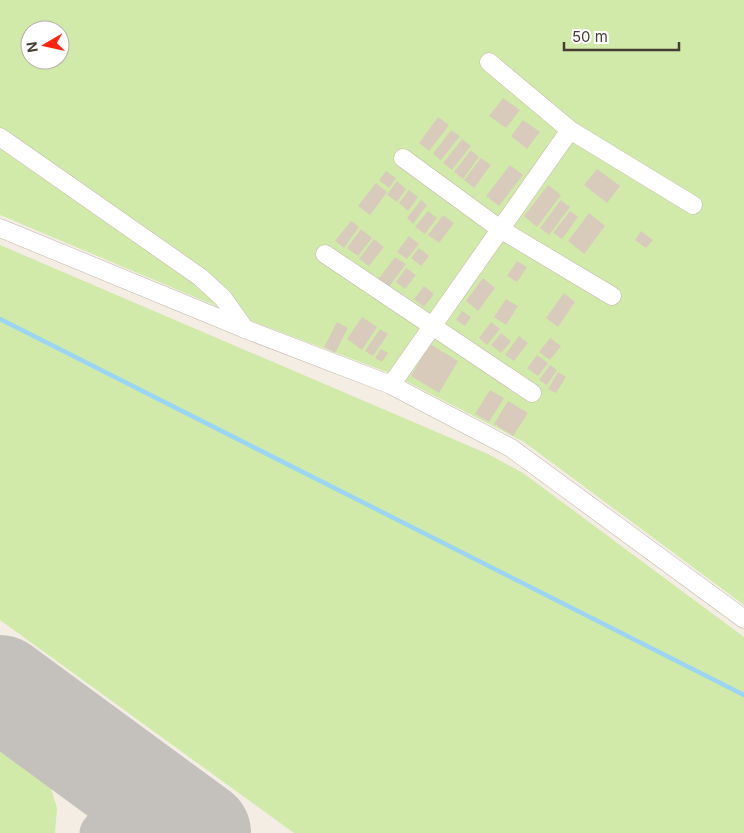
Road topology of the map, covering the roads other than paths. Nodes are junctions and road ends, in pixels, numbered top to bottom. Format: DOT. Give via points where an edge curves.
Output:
graph roads {
  1 [pos="489,62"];
  2 [pos="570,130"];
  3 [pos="0,137"];
  4 [pos="403,158"];
  5 [pos="693,205"];
  6 [pos="0,228"];
  7 [pos="500,229"];
  8 [pos="325,254"];
  9 [pos="612,296"];
  10 [pos="432,326"];
  11 [pos="245,329"];
  12 [pos="391,385"];
  13 [pos="532,394"];
  14 [pos="744,619"];
  1 -- 2 [label="street"];
  2 -- 5 [label="street"];
  2 -- 7 [label="street"];
  3 -- 11 [label="street" via="200,277 223,298"];
  4 -- 7 [label="street"];
  6 -- 11 [label="street"];
  7 -- 9 [label="street"];
  7 -- 10 [label="street"];
  8 -- 10 [label="street"];
  10 -- 12 [label="street"];
  10 -- 13 [label="street"];
  11 -- 12 [label="street"];
  12 -- 14 [label="street" via="511,448"];
}
